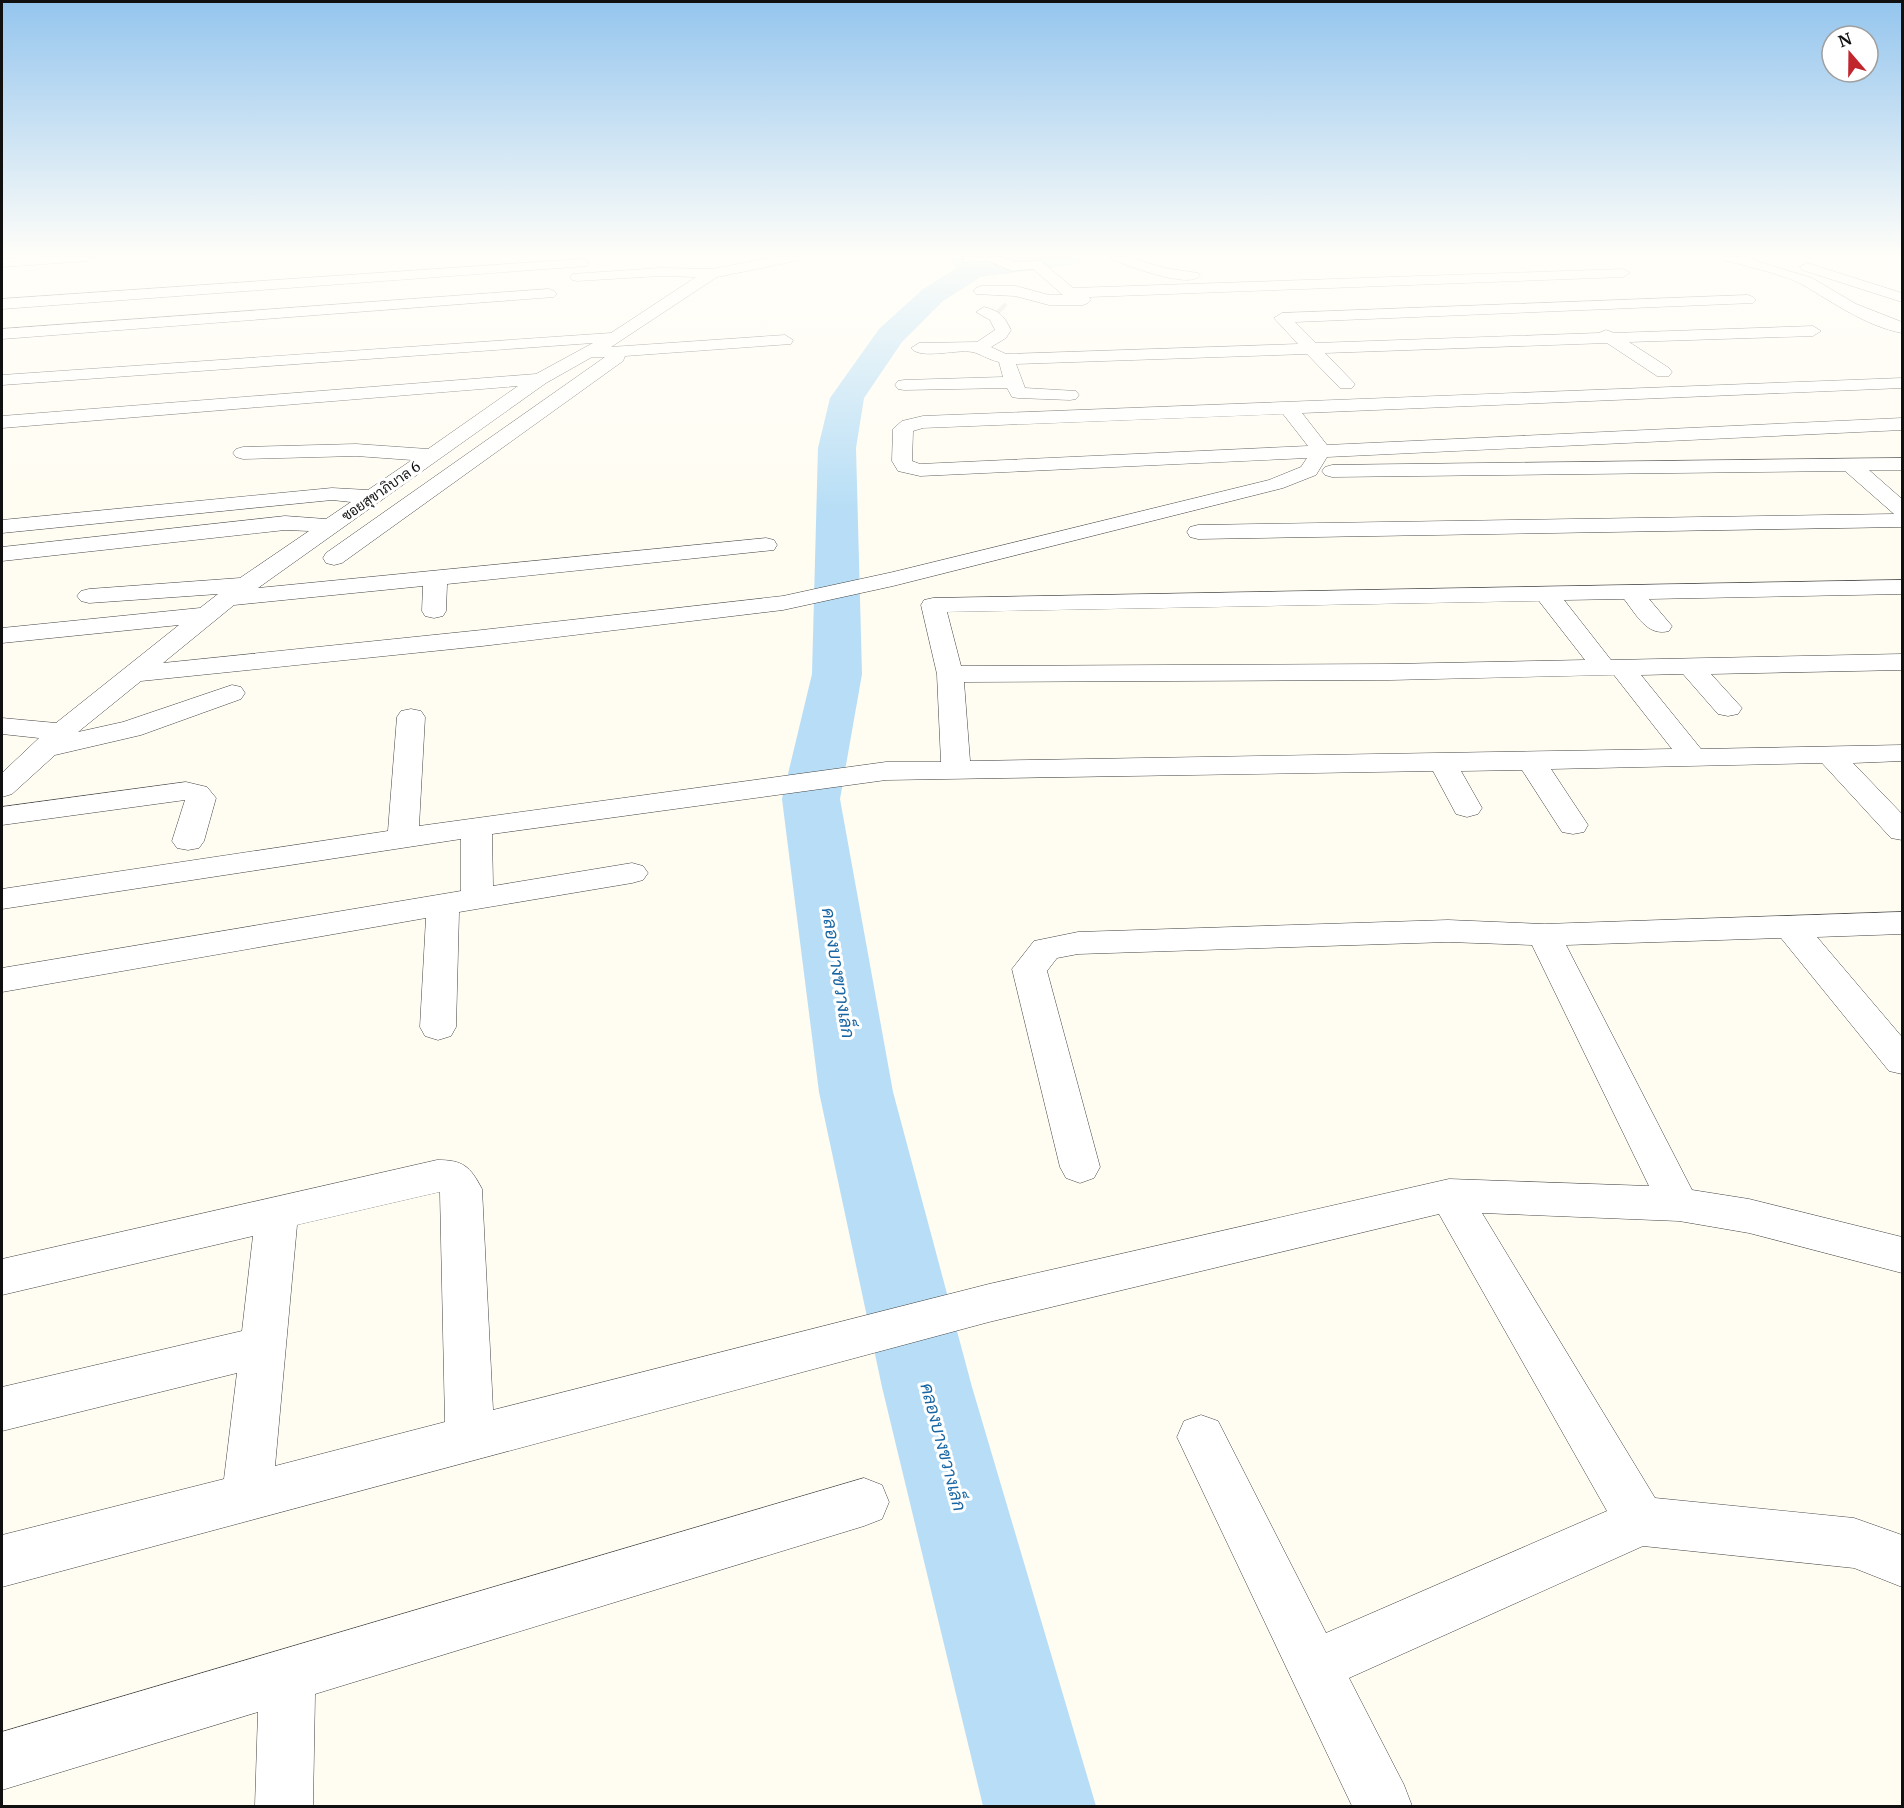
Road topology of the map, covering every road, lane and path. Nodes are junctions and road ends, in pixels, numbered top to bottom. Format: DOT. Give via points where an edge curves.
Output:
graph roads {
  1 [pos="711,341"];
  2 [pos="990,341"];
  3 [pos="1305,341"];
  4 [pos="1509,341"];
  5 [pos="1615,341"];
  6 [pos="622,343"];
  7 [pos="982,347"];
  8 [pos="919,348"];
  9 [pos="1312,348"];
  10 [pos="1006,359"];
  11 [pos="1686,371"];
  12 [pos="1663,372"];
  13 [pos="1628,373"];
  14 [pos="540,379"];
  15 [pos="2,380"];
  16 [pos="1013,382"];
  17 [pos="1902,383"];
  18 [pos="904,385"];
  19 [pos="1322,385"];
  20 [pos="521,393"];
  21 [pos="1649,393"];
  22 [pos="1086,394"];
  23 [pos="1288,408"];
  24 [pos="1902,424"];
  25 [pos="2,430"];
  26 [pos="1703,432"];
  27 [pos="1320,450"];
  28 [pos="243,453"];
  29 [pos="432,455"];
  30 [pos="1902,464"];
  31 [pos="1850,465"];
  32 [pos="1309,471"];
  33 [pos="373,497"];
  34 [pos="1902,509"];
  35 [pos="1902,520"];
  36 [pos="2,526"];
  37 [pos="331,526"];
  38 [pos="1198,532"];
  39 [pos="766,545"];
  40 [pos="2,554"];
  41 [pos="334,558"];
  42 [pos="435,577"];
  43 [pos="1902,587"];
  44 [pos="238,592"];
  45 [pos="1630,592"];
  46 [pos="1546,594"];
  47 [pos="89,596"];
  48 [pos="434,611"];
  49 [pos="208,615"];
  50 [pos="1660,626"];
  51 [pos="2,635"];
  52 [pos="1379,646"];
  53 [pos="1902,662"];
  54 [pos="1691,667"];
  55 [pos="1613,668"];
  56 [pos="1390,672"];
  57 [pos="132,674"];
  58 [pos="950,674"];
  59 [pos="232,693"];
  60 [pos="1728,708"];
  61 [pos="411,717"];
  62 [pos="2,726"];
  63 [pos="46,747"];
  64 [pos="1902,753"];
  65 [pos="1828,754"];
  66 [pos="1701,757"];
  67 [pos="1531,761"];
  68 [pos="1442,762"];
  69 [pos="2,763"];
  70 [pos="956,769"];
  71 [pos="1731,782"];
  72 [pos="2,788"];
  73 [pos="1467,808"];
  74 [pos="2,816"];
  75 [pos="1573,825"];
  76 [pos="477,827"];
  77 [pos="1902,831"];
  78 [pos="403,838"];
  79 [pos="188,841"];
  80 [pos="632,873"];
  81 [pos="2,899"];
  82 [pos="477,899"];
  83 [pos="443,905"];
  84 [pos="1902,923"];
  85 [pos="1791,928"];
  86 [pos="1544,935"];
  87 [pos="2,980"];
  88 [pos="438,1027"];
  89 [pos="1902,1061"];
  90 [pos="1080,1167"];
  91 [pos="1449,1195"];
  92 [pos="1679,1204"];
  93 [pos="277,1213"];
  94 [pos="1902,1255"];
  95 [pos="2,1277"];
  96 [pos="263,1346"];
  97 [pos="2,1409"];
  98 [pos="1201,1437"];
  99 [pos="470,1439"];
  100 [pos="247,1497"];
  101 [pos="864,1502"];
  102 [pos="1641,1521"];
  103 [pos="2,1561"];
  104 [pos="1902,1561"];
  105 [pos="1313,1666"];
  106 [pos="287,1676"];
  107 [pos="2,1761"];
  108 [pos="284,1806"];
  109 [pos="1383,1806"];
  1 -- 6 [label="street"];
  2 -- 7 [label="street"];
  3 -- 9 [label="street"];
  4 -- 9 [label="street"];
  5 -- 12 [label="street"];
  6 -- 14 [label="street, ซอยสุขาภิบาล 6" via="584,354"];
  6 -- 15 [label="street"];
  6 -- 41 [label="street"];
  7 -- 8 [label="street"];
  7 -- 10 [label="street" via="991,356"];
  9 -- 10 [label="street"];
  9 -- 19 [label="street" via="1352,383"];
  10 -- 16 [label="street"];
  11 -- 12 [label="street"];
  12 -- 13 [label="street"];
  14 -- 20 [label="street, ซอยสุขาภิบาล 6"];
  14 -- 25 [label="street"];
  16 -- 18 [label="street"];
  16 -- 22 [label="street" via="1017,392 1024,395"];
  17 -- 21 [label="street"];
  20 -- 25 [label="street" via="80,428"];
  20 -- 29 [label="street, ซอยสุขาภิบาล 6"];
  21 -- 23 [label="street"];
  21 -- 26 [label="street"];
  23 -- 27 [label="street"];
  23 -- 27 [label="street" via="923,422 903,429 902,461 905,467 920,470"];
  24 -- 26 [label="street"];
  26 -- 27 [label="street"];
  27 -- 32 [label="street"];
  28 -- 29 [label="street" via="356,450"];
  29 -- 33 [label="street, ซอยสุขาภิบาล 6"];
  30 -- 31 [label="street"];
  31 -- 32 [label="street"];
  31 -- 34 [label="street"];
  32 -- 57 [label="street" via="1264,486 783,603"];
  33 -- 36 [label="street" via="332,494"];
  33 -- 37 [label="street, ซอยสุขาภิบาล 6"];
  35 -- 38 [label="street"];
  37 -- 40 [label="street" via="285,523"];
  37 -- 44 [label="street, ซอยสุขาภิบาล 6"];
  39 -- 42 [label="street"];
  42 -- 44 [label="street"];
  42 -- 48 [label="street"];
  43 -- 45 [label="street"];
  44 -- 47 [label="street"];
  44 -- 49 [label="street, ซอยสุขาภิบาล 6"];
  45 -- 46 [label="street"];
  45 -- 50 [label="street"];
  46 -- 55 [label="street"];
  46 -- 58 [label="street" via="933,605"];
  49 -- 51 [label="street"];
  49 -- 57 [label="street, ซอยสุขาภิบาล 6"];
  52 -- 56 [label="street"];
  53 -- 54 [label="street"];
  54 -- 55 [label="street"];
  54 -- 60 [label="street"];
  55 -- 56 [label="street"];
  55 -- 66 [label="street"];
  56 -- 58 [label="street"];
  57 -- 63 [label="street, ซอยสุขาภิบาล 6"];
  58 -- 70 [label="street"];
  59 -- 63 [label="street" via="131,729"];
  61 -- 78 [label="street"];
  62 -- 63 [label="street"];
  63 -- 69 [label="street"];
  63 -- 72 [label="street, ซอยสุขาภิบาล 6"];
  64 -- 65 [label="street"];
  65 -- 66 [label="street"];
  65 -- 77 [label="street"];
  66 -- 67 [label="street"];
  66 -- 71 [label="street"];
  67 -- 68 [label="street"];
  67 -- 75 [label="street"];
  68 -- 70 [label="street"];
  68 -- 73 [label="street"];
  70 -- 76 [label="street" via="886,771"];
  74 -- 79 [label="street" via="186,791 201,798"];
  76 -- 78 [label="street"];
  76 -- 82 [label="street"];
  78 -- 81 [label="street"];
  80 -- 82 [label="street"];
  82 -- 83 [label="street"];
  83 -- 87 [label="street"];
  83 -- 88 [label="street"];
  84 -- 85 [label="street"];
  85 -- 86 [label="street"];
  85 -- 89 [label="street"];
  86 -- 90 [label="street" via="1448,931 1077,942 1046,949 1029,969"];
  86 -- 92 [label="street"];
  91 -- 92 [label="street"];
  91 -- 99 [label="street" via="989,1303"];
  91 -- 102 [label="street"];
  92 -- 94 [label="street" via="1749,1216"];
  93 -- 95 [label="street"];
  93 -- 96 [label="street"];
  93 -- 99 [label="street" via="451,1176 461,1189"];
  96 -- 97 [label="street"];
  96 -- 100 [label="street"];
  98 -- 105 [label="street"];
  99 -- 100 [label="street"];
  100 -- 103 [label="street"];
  101 -- 106 [label="street"];
  102 -- 104 [label="street" via="1854,1543"];
  102 -- 105 [label="street"];
  105 -- 109 [label="street"];
  106 -- 107 [label="street"];
  106 -- 108 [label="street"];
}
